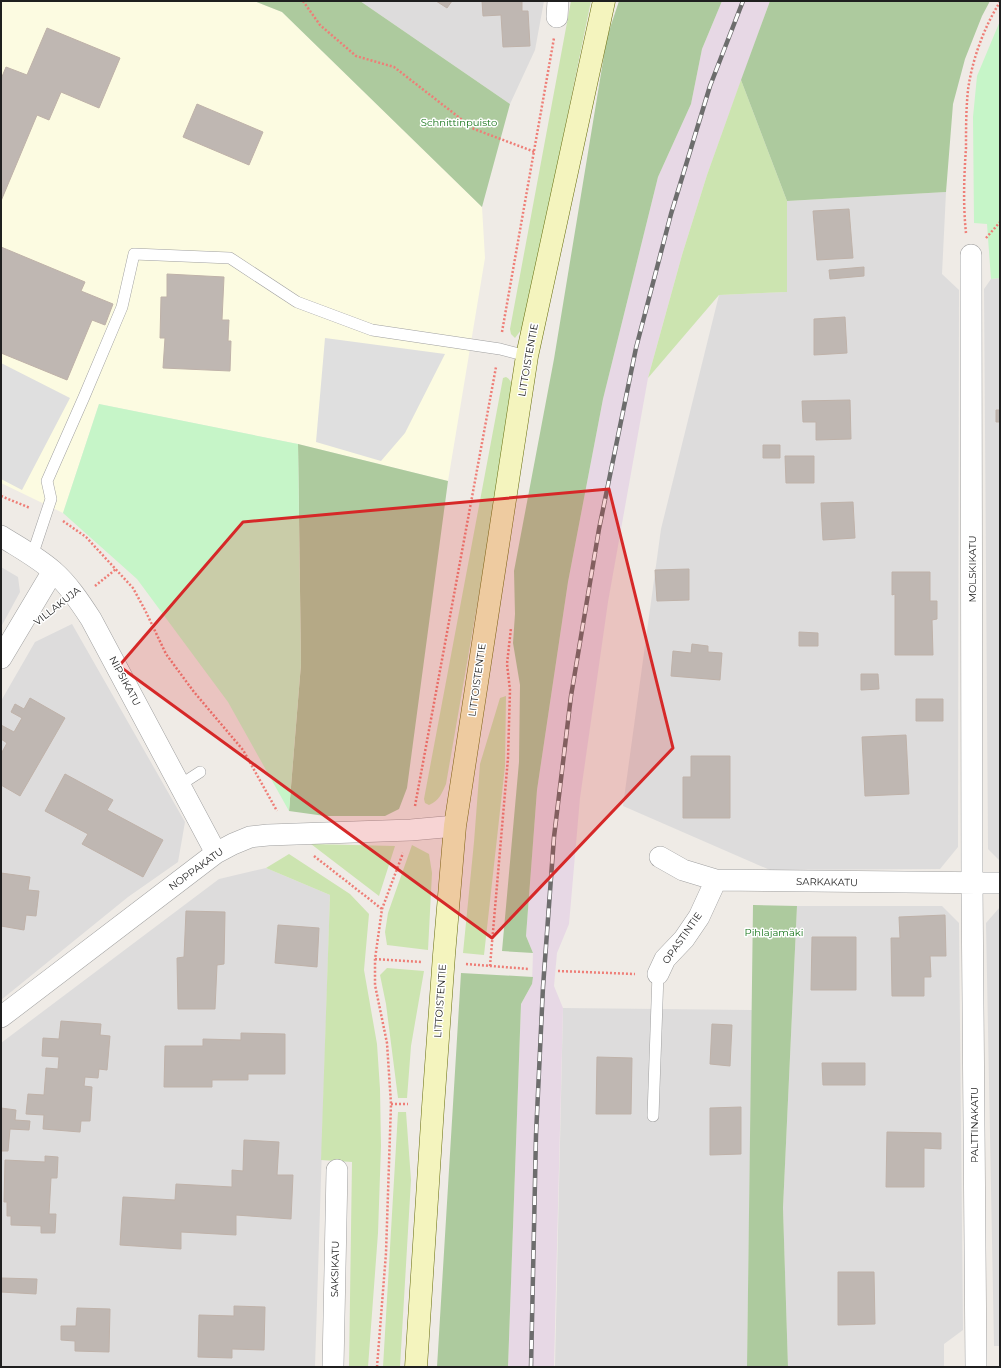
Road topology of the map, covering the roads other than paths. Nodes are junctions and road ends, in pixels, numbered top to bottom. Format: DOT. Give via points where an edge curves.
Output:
graph roads {
  1 [pos="604,1"];
  2 [pos="971,254"];
  3 [pos="528,356"];
  4 [pos="1,536"];
  5 [pos="32,556"];
  6 [pos="54,571"];
  7 [pos="1,658"];
  8 [pos="200,772"];
  9 [pos="180,785"];
  10 [pos="455,826"];
  11 [pos="216,853"];
  12 [pos="660,857"];
  13 [pos="716,880"];
  14 [pos="972,883"];
  15 [pos="1000,883"];
  16 [pos="658,974"];
  17 [pos="1,1017"];
  18 [pos="653,1116"];
  19 [pos="337,1170"];
  20 [pos="334,1367"];
  21 [pos="416,1367"];
  22 [pos="976,1367"];
  1 -- 3 [label="street, LITTOISTENTIE"];
  2 -- 14 [label="street, MOLSKIKATU"];
  3 -- 5 [label="lane" via="500,349 372,330 297,302 230,258 134,254 122,306 47,481 51,499"];
  3 -- 10 [label="street, LITTOISTENTIE"];
  4 -- 5 [label="street, NIPSIKATU"];
  5 -- 6 [label="street, NIPSIKATU"];
  6 -- 7 [label="street"];
  6 -- 9 [label="street, NIPSIKATU" via="91,619"];
  8 -- 9 [label="lane"];
  9 -- 11 [label="street, NIPSIKATU"];
  10 -- 11 [label="street, NOPPAKATU" via="411,830 284,833 250,837"];
  10 -- 21 [label="street, LITTOISTENTIE" via="440,1000"];
  11 -- 17 [label="street, NOPPAKATU"];
  12 -- 13 [label="street, SARKAKATU" via="683,870"];
  13 -- 14 [label="street, SARKAKATU"];
  13 -- 16 [label="street, OPASTINTIE" via="698,917 684,939 666,959"];
  14 -- 15 [label="street, SARKAKATU"];
  14 -- 22 [label="street, PALTTINAKATU"];
  16 -- 18 [label="lane"];
  19 -- 20 [label="street, SAKSIKATU"];
}
